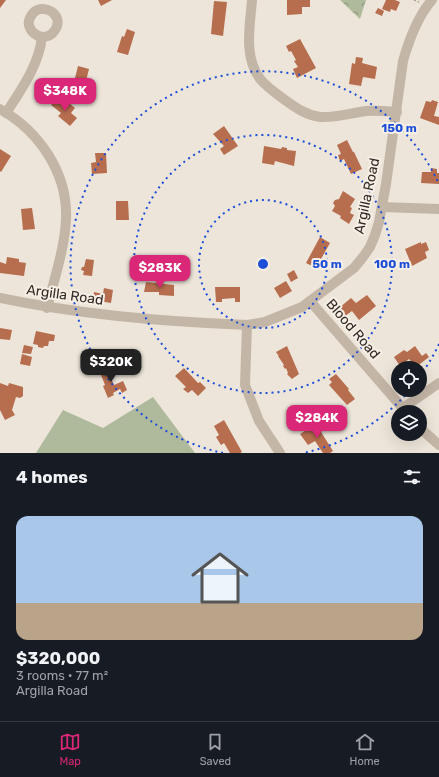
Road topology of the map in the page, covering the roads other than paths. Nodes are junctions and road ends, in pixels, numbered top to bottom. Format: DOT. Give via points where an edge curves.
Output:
graph roads {
  1 [pos="252,0"];
  2 [pos="432,0"];
  3 [pos="42,37"];
  4 [pos="3,111"];
  5 [pos="396,112"];
  6 [pos="382,207"];
  7 [pos="439,209"];
  8 [pos="0,298"];
  9 [pos="310,301"];
  10 [pos="47,308"];
  11 [pos="247,326"];
  12 [pos="439,383"];
  13 [pos="401,405"];
  14 [pos="411,405"];
  15 [pos="427,434"];
  16 [pos="439,445"];
  17 [pos="280,453"];
  1 -- 5 [label="street" via="250,56 260,79 271,90 299,110 314,116 372,111"];
  2 -- 5 [label="street, Argilla Road" via="424,9 408,44"];
  3 -- 4 [label="street" via="39,54 33,66"];
  4 -- 10 [label="street" via="48,153 58,173 64,194 65,229"];
  5 -- 6 [label="street, Argilla Road"];
  6 -- 7 [label="street"];
  6 -- 9 [label="street, Argilla Road" via="376,234 363,257 354,268"];
  8 -- 10 [label="street, Argilla Road"];
  9 -- 11 [label="street, Argilla Road" via="302,307 265,322"];
  9 -- 13 [label="street, Blood Road"];
  10 -- 11 [label="street, Argilla Road" via="110,316"];
  11 -- 17 [label="street" via="245,385 259,421"];
  12 -- 14 [label="street"];
  15 -- 16 [label="street"];
}
